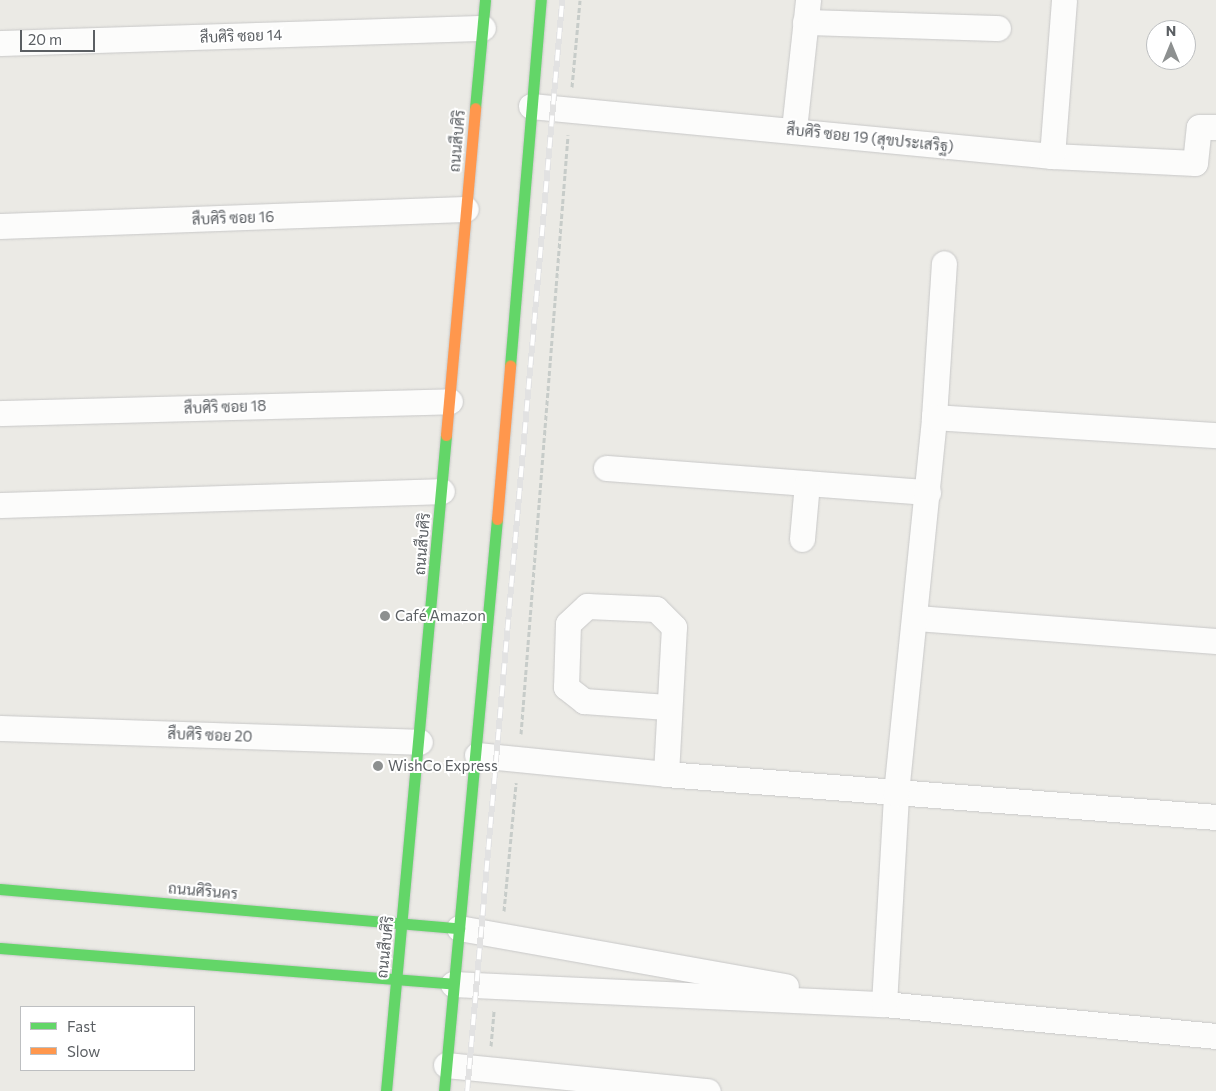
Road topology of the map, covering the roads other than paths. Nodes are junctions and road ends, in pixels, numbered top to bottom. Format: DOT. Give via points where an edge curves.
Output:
graph roads {
  1 [pos="485,0"];
  2 [pos="541,0"];
  3 [pos="1064,0"];
  4 [pos="806,11"];
  5 [pos="483,28"];
  6 [pos="998,28"];
  7 [pos="0,43"];
  8 [pos="531,106"];
  9 [pos="1216,127"];
  10 [pos="794,129"];
  11 [pos="1052,156"];
  12 [pos="466,209"];
  13 [pos="0,226"];
  14 [pos="944,263"];
  15 [pos="450,400"];
  16 [pos="0,414"];
  17 [pos="934,417"];
  18 [pos="1216,435"];
  19 [pos="606,468"];
  20 [pos="806,483"];
  21 [pos="442,490"];
  22 [pos="928,492"];
  23 [pos="0,505"];
  24 [pos="802,539"];
  25 [pos="916,618"];
  26 [pos="1216,641"];
  27 [pos="667,707"];
  28 [pos="0,728"];
  29 [pos="420,742"];
  30 [pos="477,756"];
  31 [pos="666,774"];
  32 [pos="896,793"];
  33 [pos="1216,816"];
  34 [pos="0,889"];
  35 [pos="403,922"];
  36 [pos="459,928"];
  37 [pos="0,948"];
  38 [pos="397,980"];
  39 [pos="453,984"];
  40 [pos="884,1004"];
  41 [pos="1216,1036"];
  42 [pos="446,1065"];
  43 [pos="386,1091"];
  44 [pos="444,1091"];
  45 [pos="708,1091"];
  1 -- 5 [label="street, ถนนสืบศิริ"];
  2 -- 8 [label="street"];
  3 -- 11 [label="street"];
  4 -- 6 [label="street"];
  4 -- 10 [label="street"];
  5 -- 7 [label="street, สืบศิริ ซอย 14"];
  5 -- 12 [label="street, ถนนสืบศิริ"];
  8 -- 10 [label="street, สืบศิริ ซอย 19 (สุขประเสริฐ)"];
  8 -- 30 [label="street"];
  9 -- 11 [label="street, สืบศิริ ซอย 19 (สุขประเสริฐ)" via="1199,127 1195,163"];
  10 -- 11 [label="street, สืบศิริ ซอย 19 (สุขประเสริฐ)"];
  12 -- 13 [label="street, สืบศิริ ซอย 16"];
  12 -- 15 [label="street, ถนนสืบศิริ"];
  14 -- 17 [label="street"];
  15 -- 16 [label="street, สืบศิริ ซอย 18"];
  15 -- 21 [label="street, ถนนสืบศิริ"];
  17 -- 18 [label="street"];
  17 -- 22 [label="street"];
  19 -- 20 [label="street"];
  20 -- 22 [label="street"];
  20 -- 24 [label="street"];
  21 -- 23 [label="street"];
  21 -- 29 [label="street, ถนนสืบศิริ"];
  22 -- 25 [label="street"];
  25 -- 26 [label="street"];
  25 -- 32 [label="street"];
  27 -- 27 [label="street" via="674,627 656,609 587,606 568,624 566,687 584,701"];
  27 -- 31 [label="street"];
  28 -- 29 [label="street, สืบศิริ ซอย 20"];
  29 -- 35 [label="street, ถนนสืบศิริ"];
  30 -- 31 [label="street"];
  30 -- 36 [label="street"];
  31 -- 32 [label="street"];
  32 -- 33 [label="street"];
  32 -- 40 [label="street"];
  34 -- 35 [label="street, ถนนศิรินคร"];
  35 -- 36 [label="street, ถนนศิรินคร"];
  35 -- 38 [label="street, ถนนสืบศิริ"];
  36 -- 39 [label="street"];
  36 -- 40 [label="street"];
  37 -- 38 [label="street"];
  38 -- 39 [label="street"];
  38 -- 43 [label="street, ถนนสืบศิริ"];
  39 -- 40 [label="street"];
  39 -- 42 [label="street"];
  40 -- 41 [label="street"];
  42 -- 44 [label="street"];
  42 -- 45 [label="street"];
}
